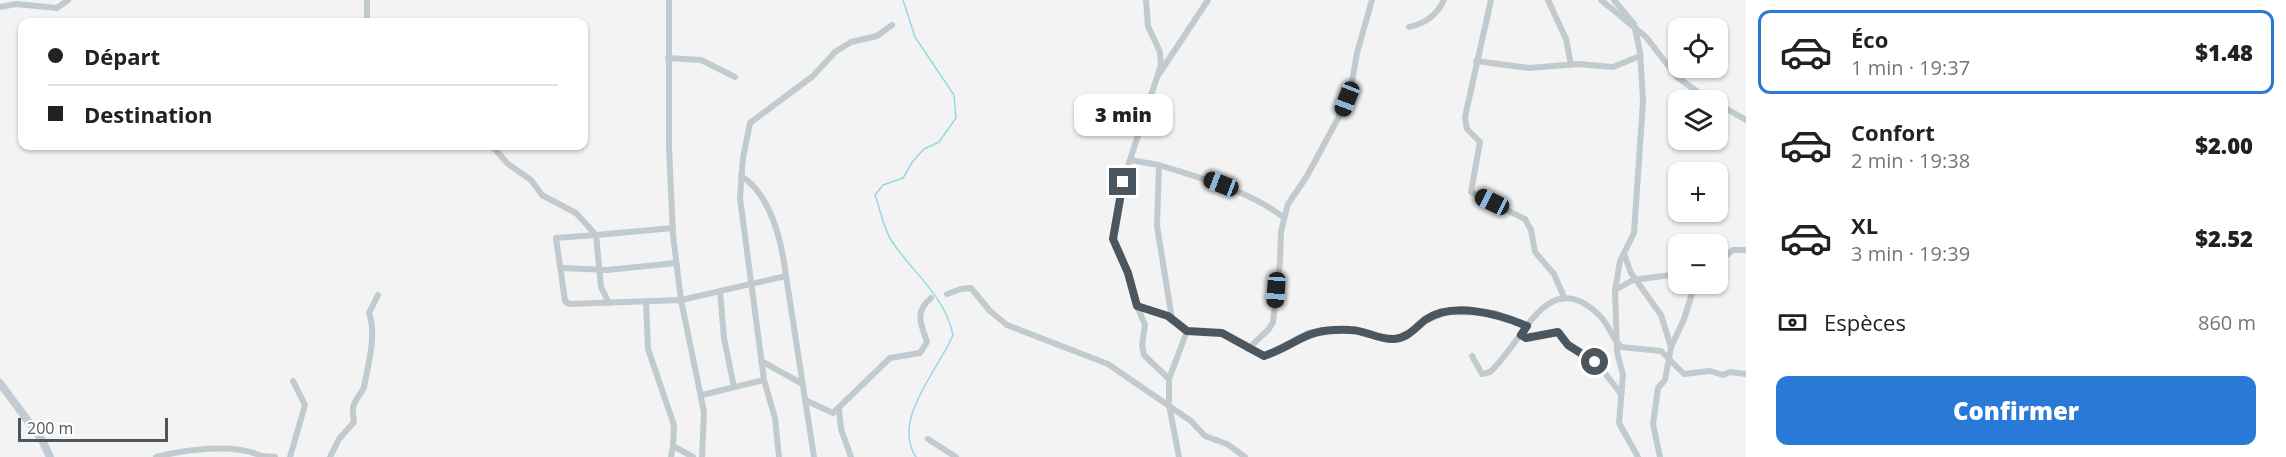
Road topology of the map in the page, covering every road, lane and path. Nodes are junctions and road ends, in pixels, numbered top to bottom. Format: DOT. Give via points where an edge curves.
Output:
graph roads {
  1 [pos="68,0"];
  2 [pos="367,0"];
  3 [pos="669,0"];
  4 [pos="1146,0"];
  5 [pos="1209,0"];
  6 [pos="1372,0"];
  7 [pos="1444,0"];
  8 [pos="1491,0"];
  9 [pos="1548,0"];
  10 [pos="1601,0"];
  11 [pos="1614,0"];
  12 [pos="0,7"];
  13 [pos="368,18"];
  14 [pos="892,25"];
  15 [pos="1409,27"];
  16 [pos="1635,27"];
  17 [pos="1640,56"];
  18 [pos="668,58"];
  19 [pos="1476,61"];
  20 [pos="1571,65"];
  21 [pos="1158,74"];
  22 [pos="735,77"];
  23 [pos="1695,90"];
  24 [pos="1728,110"];
  25 [pos="1746,120"];
  26 [pos="496,150"];
  27 [pos="1130,160"];
  28 [pos="1159,165"];
  29 [pos="741,176"];
  30 [pos="1284,218"];
  31 [pos="673,228"];
  32 [pos="596,235"];
  33 [pos="1746,250"];
  34 [pos="1624,254"];
  35 [pos="1728,254"];
  36 [pos="676,263"];
  37 [pos="562,268"];
  38 [pos="599,268"];
  39 [pos="1668,274"];
  40 [pos="786,276"];
  41 [pos="1636,279"];
  42 [pos="751,283"];
  43 [pos="1615,290"];
  44 [pos="720,291"];
  45 [pos="947,294"];
  46 [pos="1692,294"];
  47 [pos="378,295"];
  48 [pos="1564,297"];
  49 [pos="931,298"];
  50 [pos="681,300"];
  51 [pos="646,301"];
  52 [pos="609,303"];
  53 [pos="1137,306"];
  54 [pos="1172,319"];
  55 [pos="1527,326"];
  56 [pos="1187,331"];
  57 [pos="1521,335"];
  58 [pos="1617,343"];
  59 [pos="1671,347"];
  60 [pos="1248,349"];
  61 [pos="1472,356"];
  62 [pos="1668,357"];
  63 [pos="761,361"];
  64 [pos="1746,374"];
  65 [pos="1168,379"];
  66 [pos="764,380"];
  67 [pos="293,381"];
  68 [pos="0,383"];
  69 [pos="801,383"];
  70 [pos="734,387"];
  71 [pos="1621,394"];
  72 [pos="702,395"];
  73 [pos="805,400"];
  74 [pos="1169,405"];
  75 [pos="838,409"];
  76 [pos="928,439"];
  77 [pos="673,446"];
  78 [pos="262,456"];
  79 [pos="50,457"];
  80 [pos="156,457"];
  81 [pos="275,457"];
  82 [pos="290,457"];
  83 [pos="330,457"];
  84 [pos="671,457"];
  85 [pos="693,457"];
  86 [pos="702,457"];
  87 [pos="779,457"];
  88 [pos="814,457"];
  89 [pos="851,457"];
  90 [pos="956,457"];
  91 [pos="1179,457"];
  92 [pos="1245,457"];
  93 [pos="1638,457"];
  94 [pos="1660,457"];
  1 -- 12 [label="street" via="57,8 16,4"];
  2 -- 13 [label="street"];
  3 -- 18 [label="street"];
  4 -- 21 [label="street" via="1149,30 1160,52"];
  5 -- 21 [label="street"];
  6 -- 30 [label="street" via="1342,111 1288,204"];
  7 -- 15 [label="street" via="1424,23"];
  8 -- 19 [label="street"];
  9 -- 20 [label="street" via="1566,39"];
  10 -- 16 [label="street"];
  11 -- 16 [label="street"];
  14 -- 29 [label="street" via="877,36 852,42 835,52 813,76 752,120"];
  16 -- 17 [label="street"];
  16 -- 23 [label="street" via="1677,77"];
  17 -- 20 [label="street" via="1613,67"];
  17 -- 34 [label="street" via="1640,163 1634,233"];
  18 -- 22 [label="street" via="701,60"];
  18 -- 31 [label="street"];
  19 -- 20 [label="street" via="1529,68"];
  19 -- 48 [label="street" via="1465,117 1467,129 1480,142 1471,192 1525,219 1535,252 1554,274"];
  21 -- 27 [label="street"];
  24 -- 25 [label="street"];
  26 -- 32 [label="street" via="531,180 542,195 576,213"];
  27 -- 28 [label="street"];
  27 -- 53 [label="street" via="1113,239"];
  28 -- 30 [label="street" via="1221,184 1269,206"];
  28 -- 54 [label="street" via="1157,226"];
  29 -- 40 [label="street" via="754,186 767,206"];
  29 -- 42 [label="street" via="740,198"];
  30 -- 60 [label="street" via="1273,322"];
  31 -- 32 [label="street"];
  31 -- 36 [label="street"];
  32 -- 37 [label="street" via="556,238"];
  32 -- 38 [label="street"];
  33 -- 35 [label="street"];
  34 -- 41 [label="street"];
  34 -- 43 [label="street"];
  36 -- 38 [label="street"];
  36 -- 50 [label="street"];
  37 -- 38 [label="street"];
  37 -- 52 [label="street" via="567,303"];
  38 -- 52 [label="street" via="601,287"];
  39 -- 41 [label="street"];
  40 -- 42 [label="street"];
  40 -- 69 [label="street"];
  41 -- 43 [label="street"];
  41 -- 59 [label="street" via="1661,315"];
  42 -- 44 [label="street"];
  42 -- 63 [label="street"];
  43 -- 58 [label="street"];
  44 -- 50 [label="street"];
  44 -- 70 [label="street"];
  45 -- 74 [label="street" via="971,288 1007,325 1103,361"];
  46 -- 59 [label="street"];
  47 -- 83 [label="street" via="369,313 374,325 370,361 364,373 364,387 353,405 354,422"];
  48 -- 55 [label="street" via="1550,303"];
  48 -- 58 [label="street" via="1592,309 1608,324"];
  49 -- 75 [label="street" via="919,314 927,342 924,349 890,358"];
  50 -- 51 [label="street"];
  50 -- 72 [label="street"];
  51 -- 52 [label="street"];
  51 -- 77 [label="street" via="648,349 674,425"];
  53 -- 54 [label="street"];
  53 -- 65 [label="street" via="1145,325 1144,355"];
  54 -- 56 [label="street"];
  55 -- 57 [label="street"];
  55 -- 60 [label="street" via="1495,313 1447,312 1400,338 1387,339 1353,330 1323,330 1308,333 1264,356"];
  56 -- 60 [label="street" via="1222,333"];
  56 -- 65 [label="street"];
  57 -- 61 [label="street" via="1486,375 1479,371"];
  57 -- 71 [label="street" via="1528,339 1558,332 1568,345 1601,368"];
  58 -- 62 [label="street" via="1621,347 1656,350"];
  58 -- 71 [label="street" via="1623,370"];
  59 -- 62 [label="street"];
  62 -- 64 [label="street" via="1684,374"];
  62 -- 94 [label="street" via="1654,417"];
  63 -- 66 [label="street"];
  63 -- 69 [label="street"];
  65 -- 74 [label="street"];
  66 -- 70 [label="street"];
  66 -- 87 [label="street" via="775,418"];
  67 -- 82 [label="street" via="305,405"];
  68 -- 79 [label="main road"];
  69 -- 73 [label="street"];
  70 -- 72 [label="street"];
  71 -- 93 [label="street" via="1618,423"];
  72 -- 86 [label="street"];
  73 -- 75 [label="street" via="830,413"];
  73 -- 88 [label="street"];
  74 -- 91 [label="street"];
  74 -- 92 [label="street" via="1205,436 1227,444"];
  75 -- 89 [label="street"];
  76 -- 90 [label="street"];
  77 -- 84 [label="street"];
  77 -- 85 [label="street"];
  78 -- 80 [label="street" via="194,448"];
  78 -- 81 [label="street"];
}
